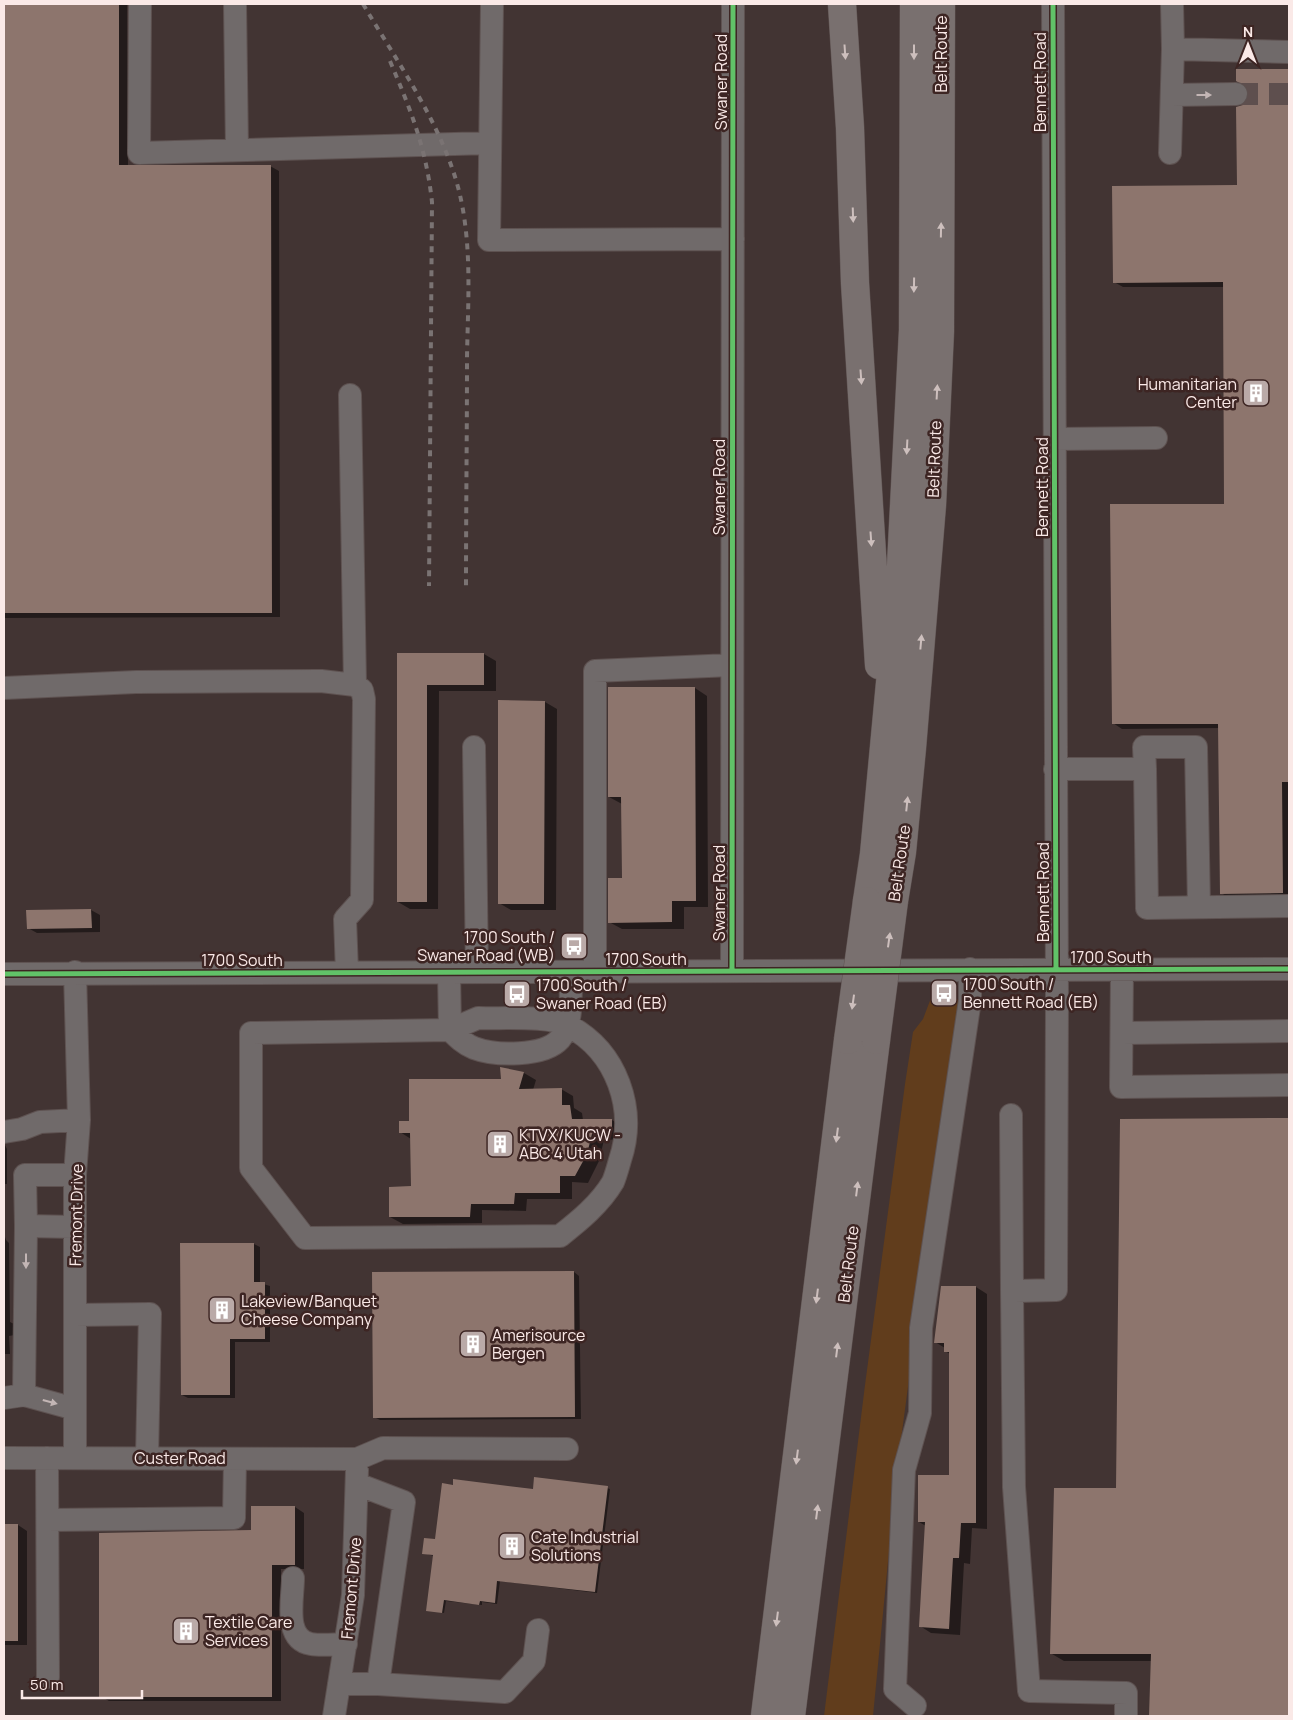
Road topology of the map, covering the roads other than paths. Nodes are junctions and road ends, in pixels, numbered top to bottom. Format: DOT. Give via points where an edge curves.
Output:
graph roads {
  1 [pos="140,4"];
  2 [pos="235,4"];
  3 [pos="492,4"];
  4 [pos="733,4"];
  5 [pos="842,4"];
  6 [pos="914,4"];
  7 [pos="941,4"];
  8 [pos="947,4"];
  9 [pos="1053,4"];
  10 [pos="1172,4"];
  11 [pos="1173,49"];
  12 [pos="1289,52"];
  13 [pos="942,63"];
  14 [pos="1236,94"];
  15 [pos="1172,95"];
  16 [pos="489,144"];
  17 [pos="237,150"];
  18 [pos="1170,153"];
  19 [pos="732,239"];
  20 [pos="350,395"];
  21 [pos="1156,438"];
  22 [pos="1054,439"];
  23 [pos="731,665"];
  24 [pos="355,685"];
  25 [pos="4,688"];
  26 [pos="474,747"];
  27 [pos="884,754"];
  28 [pos="1054,769"];
  29 [pos="1145,769"];
  30 [pos="1289,906"];
  31 [pos="1199,908"];
  32 [pos="970,969"];
  33 [pos="1056,969"];
  34 [pos="1122,969"];
  35 [pos="1289,969"];
  36 [pos="732,971"];
  37 [pos="75,972"];
  38 [pos="347,972"];
  39 [pos="449,972"];
  40 [pos="477,972"];
  41 [pos="571,972"];
  42 [pos="595,972"];
  43 [pos="4,974"];
  44 [pos="568,1025"];
  45 [pos="450,1030"];
  46 [pos="1289,1031"];
  47 [pos="1122,1033"];
  48 [pos="1289,1085"];
  49 [pos="1011,1115"];
  50 [pos="79,1120"];
  51 [pos="4,1132"];
  52 [pos="75,1175"];
  53 [pos="26,1226"];
  54 [pos="75,1228"];
  55 [pos="1012,1291"];
  56 [pos="75,1314"];
  57 [pos="18,1389"];
  58 [pos="75,1409"];
  59 [pos="567,1449"];
  60 [pos="4,1458"];
  61 [pos="47,1458"];
  62 [pos="75,1458"];
  63 [pos="147,1458"];
  64 [pos="235,1459"];
  65 [pos="357,1459"];
  66 [pos="357,1484"];
  67 [pos="48,1520"];
  68 [pos="814,1539"];
  69 [pos="293,1578"];
  70 [pos="538,1630"];
  71 [pos="346,1644"];
  72 [pos="772,1666"];
  73 [pos="48,1677"];
  74 [pos="339,1684"];
  75 [pos="378,1684"];
  76 [pos="914,1706"];
  77 [pos="334,1716"];
  78 [pos="747,1716"];
  79 [pos="765,1716"];
  80 [pos="791,1716"];
  81 [pos="808,1716"];
  82 [pos="1126,1716"];
  1 -- 17 [label="street" via="139,152"];
  2 -- 17 [label="street"];
  3 -- 16 [label="street"];
  4 -- 19 [label="street, Swaner Road"];
  5 -- 27 [label="highway, one-way"];
  6 -- 27 [label="highway, Belt Route, one-way" via="913,330 901,565"];
  7 -- 13 [label="highway, Belt Route"];
  8 -- 13 [label="highway"];
  9 -- 22 [label="street, Bennett Road"];
  10 -- 11 [label="street"];
  11 -- 12 [label="street"];
  11 -- 15 [label="street"];
  68 -- 13 [label="highway, Belt Route, one-way, bridge" via="902,852 912,748 932,505 940,331"];
  15 -- 14 [label="street, one-way"];
  15 -- 18 [label="street"];
  16 -- 17 [label="street"];
  16 -- 19 [label="street" via="489,240"];
  19 -- 23 [label="street, Swaner Road"];
  20 -- 24 [label="street"];
  21 -- 22 [label="street"];
  22 -- 28 [label="street, Bennett Road"];
  23 -- 36 [label="street, Swaner Road"];
  23 -- 42 [label="street" via="594,672"];
  24 -- 25 [label="street" via="320,681 146,682"];
  24 -- 38 [label="street" via="362,690 364,699 362,900 345,919"];
  26 -- 40 [label="street"];
  27 -- 72 [label="highway, Belt Route, one-way, bridge"];
  28 -- 29 [label="street"];
  28 -- 33 [label="street, Bennett Road"];
  29 -- 31 [label="street" via="1147,908"];
  29 -- 31 [label="street" via="1144,747 1196,747"];
  30 -- 31 [label="street"];
  32 -- 33 [label="street, 1700 South"];
  32 -- 36 [label="street, 1700 South"];
  32 -- 76 [label="street" via="970,1000 921,1328 920,1413 904,1470 895,1689"];
  33 -- 34 [label="street, 1700 South"];
  33 -- 55 [label="street, Bennett Road" via="1056,1290"];
  34 -- 35 [label="street, 1700 South"];
  34 -- 47 [label="street"];
  36 -- 42 [label="street, 1700 South"];
  37 -- 38 [label="street, 1700 South"];
  37 -- 43 [label="street, 1700 South"];
  37 -- 50 [label="street, Fremont Drive"];
  38 -- 39 [label="street, 1700 South"];
  39 -- 40 [label="street, 1700 South"];
  39 -- 45 [label="street"];
  40 -- 41 [label="street, 1700 South"];
  41 -- 42 [label="street, 1700 South"];
  41 -- 44 [label="street"];
  44 -- 45 [label="street" via="536,1019 478,1018"];
  44 -- 45 [label="street" via="559,1040 526,1053 500,1053 475,1048 462,1042"];
  44 -- 45 [label="street" via="604,1053 617,1075 627,1110 625,1146 613,1181 586,1215 560,1236 305,1238 251,1168 251,1033"];
  46 -- 47 [label="street"];
  47 -- 48 [label="street" via="1121,1086"];
  49 -- 55 [label="street"];
  50 -- 51 [label="street" via="40,1122"];
  50 -- 52 [label="street, Fremont Drive"];
  52 -- 53 [label="street" via="26,1175"];
  52 -- 54 [label="street, Fremont Drive"];
  53 -- 54 [label="street"];
  53 -- 57 [label="street, one-way"];
  54 -- 56 [label="street, Fremont Drive"];
  55 -- 82 [label="street" via="1014,1487 1029,1691 1126,1693"];
  56 -- 58 [label="street, Fremont Drive"];
  56 -- 63 [label="street" via="150,1314"];
  57 -- 58 [label="street, one-way"];
  58 -- 62 [label="street, Fremont Drive"];
  59 -- 65 [label="street" via="383,1448"];
  60 -- 61 [label="street, Custer Road"];
  61 -- 62 [label="street, Custer Road"];
  61 -- 67 [label="street"];
  62 -- 63 [label="street, Custer Road"];
  63 -- 64 [label="street, Custer Road"];
  64 -- 65 [label="street, Custer Road"];
  64 -- 67 [label="street" via="234,1518"];
  65 -- 66 [label="street, Fremont Drive"];
  66 -- 71 [label="street, Fremont Drive" via="353,1595"];
  66 -- 75 [label="street" via="404,1502"];
  67 -- 73 [label="street"];
  68 -- 80 [label="highway, Belt Route"];
  68 -- 81 [label="highway" via="818,1616"];
  69 -- 71 [label="street" via="292,1628 297,1638 310,1644"];
  70 -- 75 [label="street" via="534,1661 504,1692"];
  71 -- 74 [label="street, Fremont Drive"];
  72 -- 78 [label="highway"];
  72 -- 79 [label="highway, Belt Route"];
  74 -- 75 [label="street"];
  74 -- 77 [label="street, Fremont Drive"];
}
